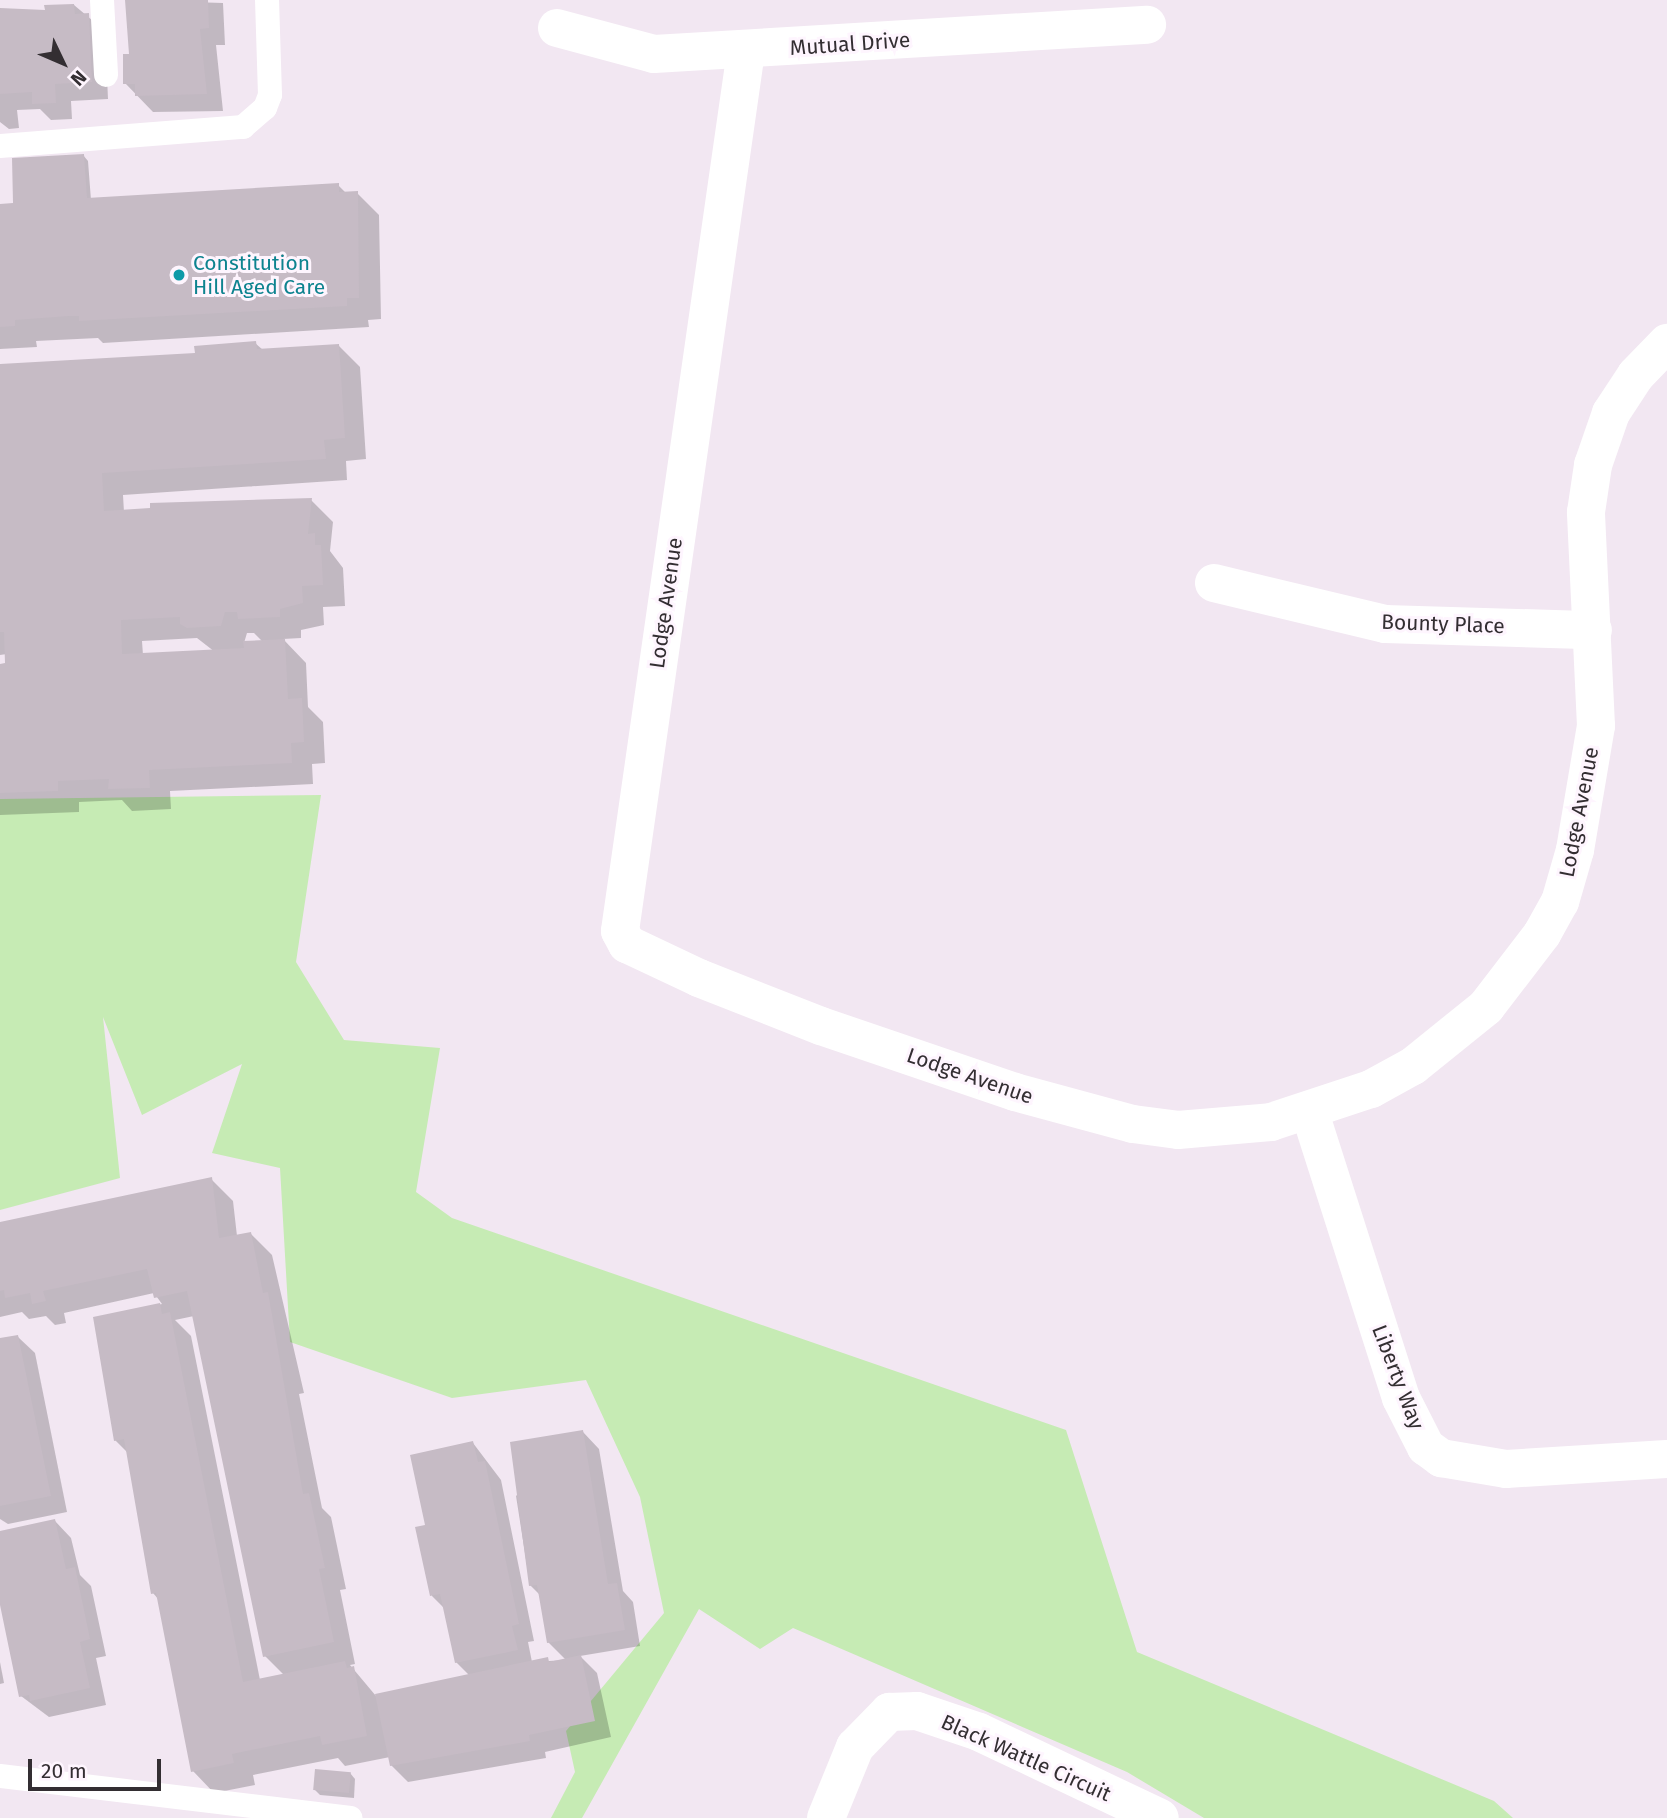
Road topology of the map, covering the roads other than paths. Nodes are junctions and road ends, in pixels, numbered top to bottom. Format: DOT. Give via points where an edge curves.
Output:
graph roads {
  1 [pos="102,0"];
  2 [pos="267,0"];
  3 [pos="1147,24"];
  4 [pos="557,28"];
  5 [pos="746,51"];
  6 [pos="106,75"];
  7 [pos="0,146"];
  8 [pos="1667,343"];
  9 [pos="1214,583"];
  10 [pos="1593,630"];
  11 [pos="1310,1113"];
  12 [pos="1667,1459"];
  13 [pos="0,1776"];
  14 [pos="350,1818"];
  15 [pos="826,1818"];
  16 [pos="1160,1818"];
  1 -- 6 [label="lane"];
  2 -- 7 [label="lane" via="270,95 265,108 243,127"];
  3 -- 5 [label="street, Mutual Drive"];
  4 -- 5 [label="street, Mutual Drive" via="653,54"];
  5 -- 11 [label="street, Lodge Avenue" via="620,931 627,944 665,963 821,1026 1081,1112 1178,1130 1271,1122"];
  8 -- 10 [label="street, Lodge Avenue" via="1636,375 1611,413 1592,464 1586,512"];
  9 -- 10 [label="street, Bounty Place" via="1385,624"];
  10 -- 11 [label="street, Lodge Avenue" via="1595,726 1587,793 1560,902 1542,934 1486,1007 1454,1036 1371,1089"];
  11 -- 12 [label="street, Liberty Way" via="1401,1398 1426,1447 1441,1458 1506,1469"];
  13 -- 14 [label="lane"];
  15 -- 16 [label="street, Black Wattle Circuit" via="855,1747 889,1712 917,1711 979,1732"];
}
